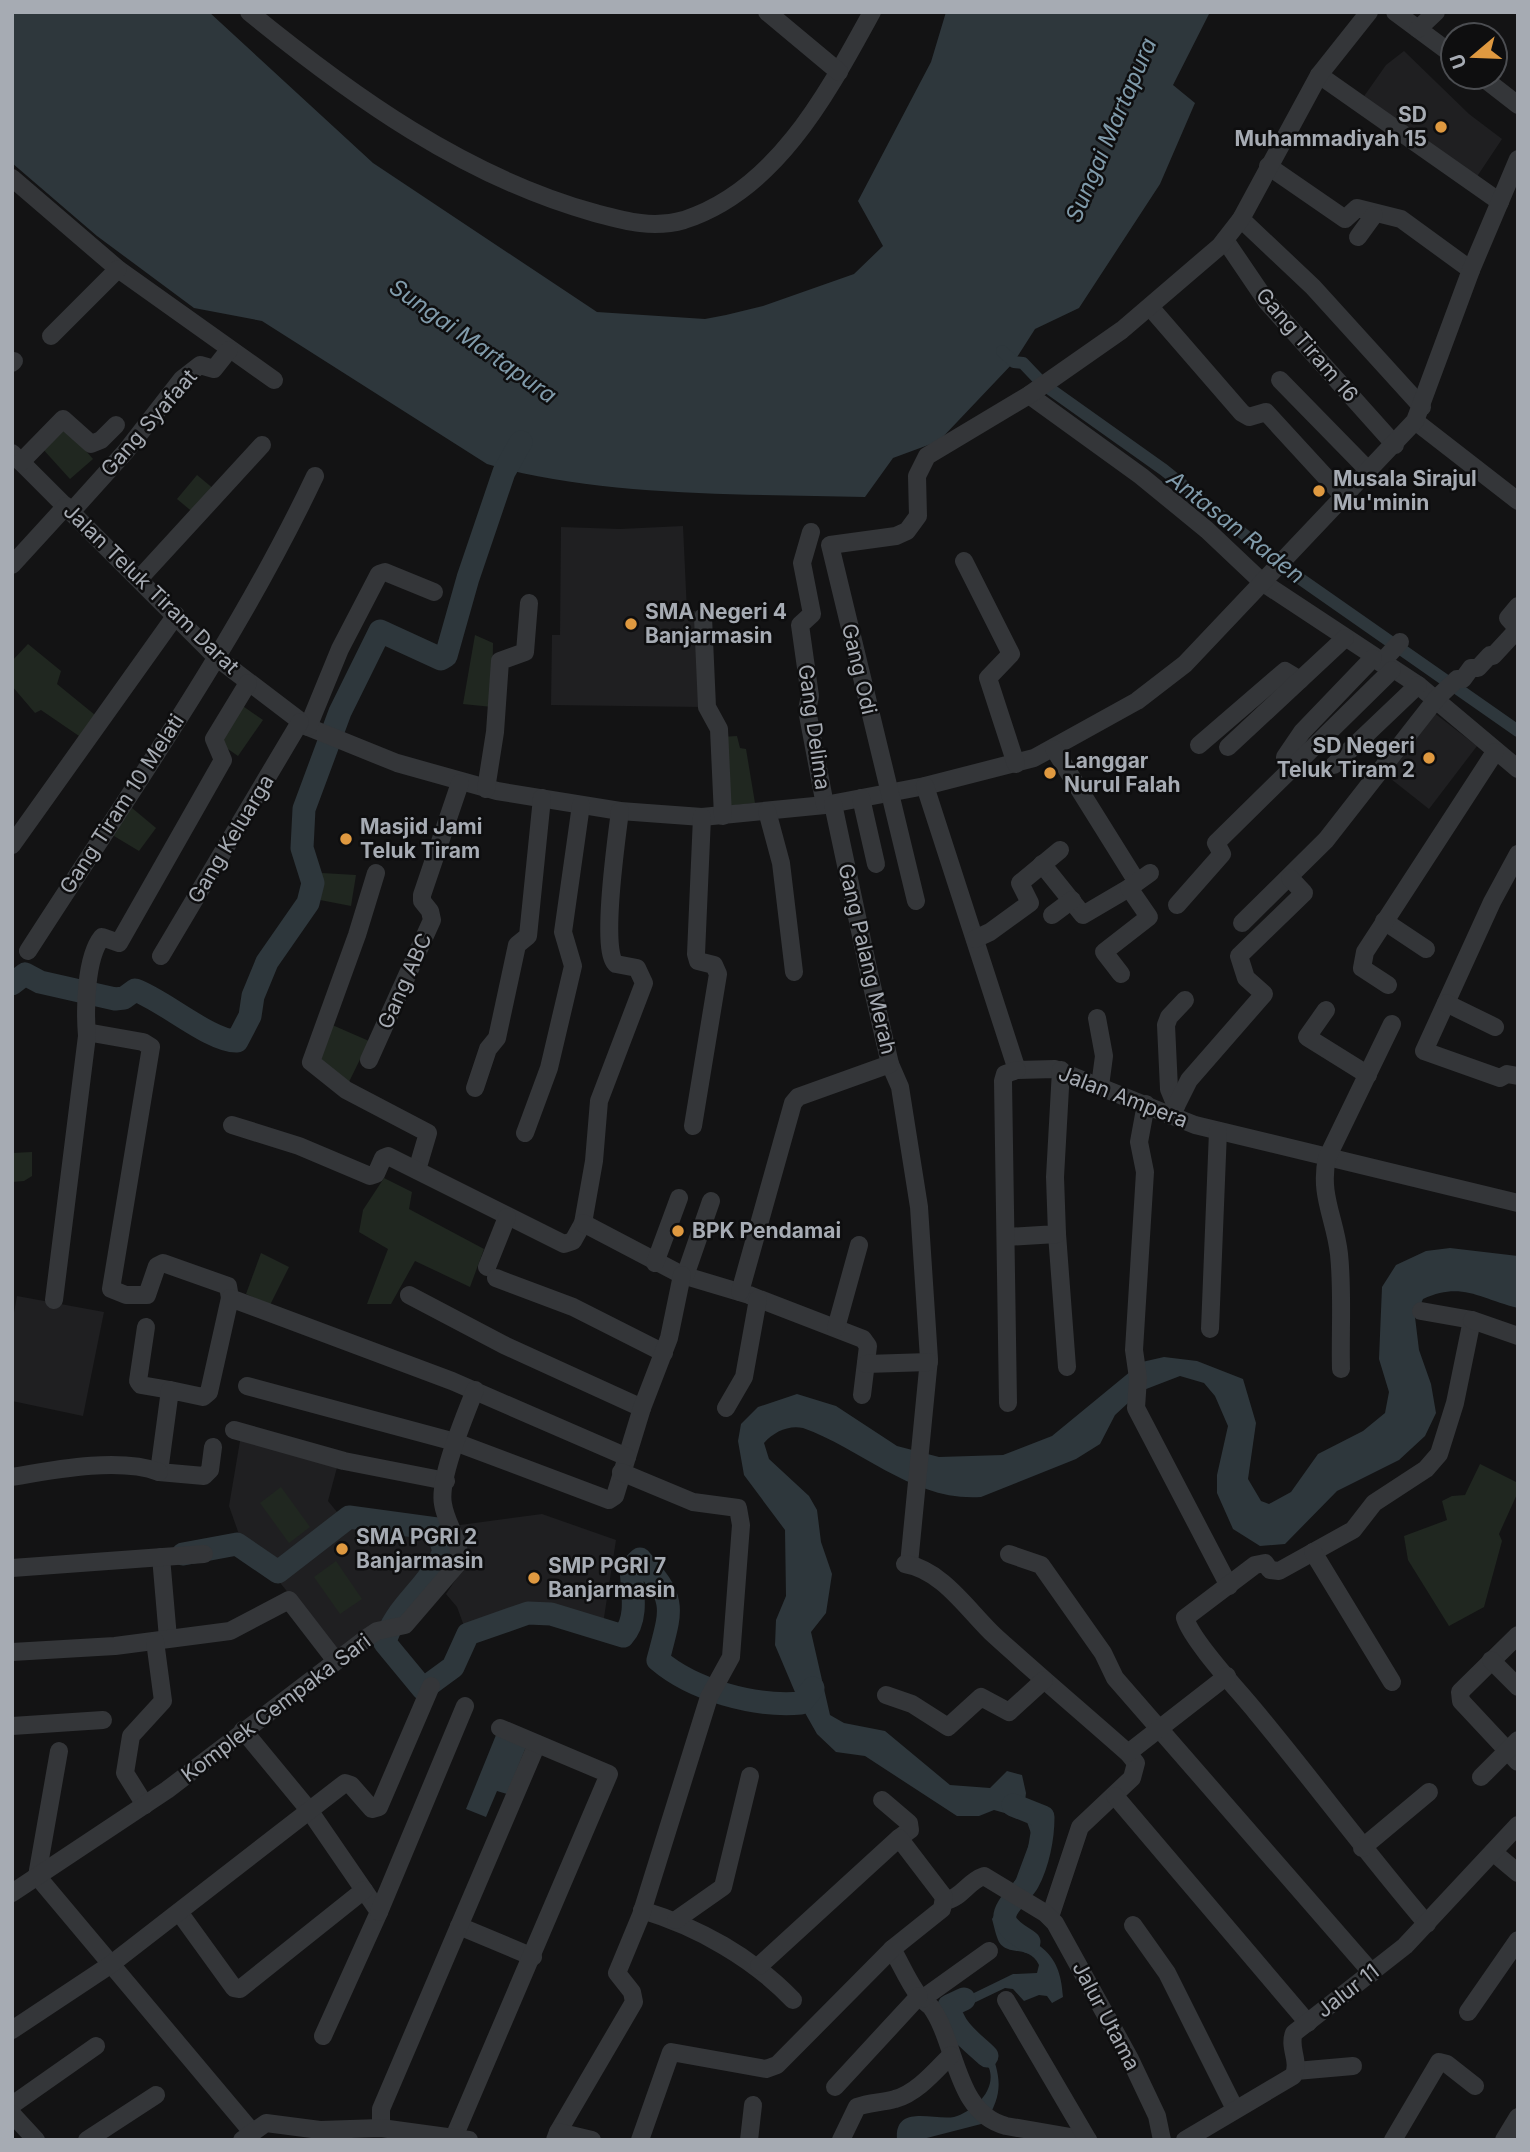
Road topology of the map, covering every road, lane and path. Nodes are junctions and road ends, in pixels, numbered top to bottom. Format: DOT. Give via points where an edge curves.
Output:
graph roads {
  1 [pos="248,12"];
  2 [pos="766,12"];
  3 [pos="872,12"];
  4 [pos="1368,12"];
  5 [pos="1395,12"];
  6 [pos="1436,12"];
  7 [pos="1418,29"];
  8 [pos="1439,45"];
  9 [pos="839,72"];
  10 [pos="1319,75"];
  11 [pos="1500,91"];
  12 [pos="1518,105"];
  13 [pos="1517,162"];
  14 [pos="1268,166"];
  15 [pos="12,177"];
  16 [pos="1500,202"];
  17 [pos="1374,215"];
  18 [pos="1241,219"];
  19 [pos="1358,237"];
  20 [pos="1225,240"];
  21 [pos="118,268"];
  22 [pos="1471,270"];
  23 [pos="1150,307"];
  24 [pos="51,336"];
  25 [pos="229,350"];
  26 [pos="274,380"];
  27 [pos="1280,380"];
  28 [pos="1032,393"];
  29 [pos="1419,414"];
  30 [pos="116,425"];
  31 [pos="262,445"];
  32 [pos="1395,445"];
  33 [pos="17,457"];
  34 [pos="1369,471"];
  35 [pos="315,476"];
  36 [pos="1344,497"];
  37 [pos="1518,501"];
  38 [pos="69,508"];
  39 [pos="811,532"];
  40 [pos="964,561"];
  41 [pos="12,565"];
  42 [pos="139,579"];
  43 [pos="1262,582"];
  44 [pos="434,592"];
  45 [pos="529,603"];
  46 [pos="1518,606"];
  47 [pos="176,615"];
  48 [pos="704,617"];
  49 [pos="1518,629"];
  50 [pos="1345,638"];
  51 [pos="1399,644"];
  52 [pos="216,657"];
  53 [pos="1383,663"];
  54 [pos="1300,680"];
  55 [pos="248,683"];
  56 [pos="1418,685"];
  57 [pos="1436,699"];
  58 [pos="304,724"];
  59 [pos="1199,745"];
  60 [pos="1228,747"];
  61 [pos="1054,749"];
  62 [pos="1285,757"];
  63 [pos="1510,758"];
  64 [pos="1016,764"];
  65 [pos="1334,765"];
  66 [pos="460,783"];
  67 [pos="925,786"];
  68 [pos="486,789"];
  69 [pos="888,794"];
  70 [pos="542,798"];
  71 [pos="861,798"];
  72 [pos="582,804"];
  73 [pos="829,805"];
  74 [pos="620,811"];
  75 [pos="767,811"];
  76 [pos="723,816"];
  77 [pos="702,817"];
  78 [pos="12,845"];
  79 [pos="1060,850"];
  80 [pos="1518,854"];
  81 [pos="876,864"];
  82 [pos="1042,864"];
  83 [pos="376,873"];
  84 [pos="1290,877"];
  85 [pos="1139,881"];
  86 [pos="1072,900"];
  87 [pos="916,901"];
  88 [pos="1177,905"];
  89 [pos="1040,911"];
  90 [pos="1384,921"];
  91 [pos="1242,923"];
  92 [pos="975,939"];
  93 [pos="1426,949"];
  94 [pos="28,951"];
  95 [pos="161,956"];
  96 [pos="794,972"];
  97 [pos="1121,974"];
  98 [pos="1388,985"];
  99 [pos="1185,1000"];
  100 [pos="1446,1003"];
  101 [pos="1326,1010"];
  102 [pos="1097,1018"];
  103 [pos="1392,1024"];
  104 [pos="1495,1027"];
  105 [pos="87,1036"];
  106 [pos="369,1060"];
  107 [pos="890,1064"];
  108 [pos="1017,1070"];
  109 [pos="1061,1070"];
  110 [pos="1368,1075"];
  111 [pos="1518,1076"];
  112 [pos="1100,1086"];
  113 [pos="475,1088"];
  114 [pos="1146,1104"];
  115 [pos="1174,1111"];
  116 [pos="232,1125"];
  117 [pos="693,1126"];
  118 [pos="1218,1131"];
  119 [pos="526,1133"];
  120 [pos="1327,1158"];
  121 [pos="416,1170"];
  122 [pos="679,1198"];
  123 [pos="711,1201"];
  124 [pos="1518,1203"];
  125 [pos="507,1217"];
  126 [pos="583,1223"];
  127 [pos="1057,1234"];
  128 [pos="1006,1237"];
  129 [pos="859,1245"];
  130 [pos="655,1263"];
  131 [pos="683,1275"];
  132 [pos="740,1292"];
  133 [pos="409,1295"];
  134 [pos="230,1298"];
  135 [pos="758,1299"];
  136 [pos="54,1300"];
  137 [pos="1421,1311"];
  138 [pos="1472,1320"];
  139 [pos="146,1327"];
  140 [pos="836,1328"];
  141 [pos="1210,1329"];
  142 [pos="1518,1336"];
  143 [pos="663,1353"];
  144 [pos="929,1362"];
  145 [pos="866,1364"];
  146 [pos="1068,1367"];
  147 [pos="1341,1369"];
  148 [pos="247,1386"];
  149 [pos="475,1390"];
  150 [pos="170,1391"];
  151 [pos="862,1395"];
  152 [pos="1008,1403"];
  153 [pos="642,1408"];
  154 [pos="726,1408"];
  155 [pos="234,1430"];
  156 [pos="455,1442"];
  157 [pos="213,1447"];
  158 [pos="624,1465"];
  159 [pos="159,1472"];
  160 [pos="12,1477"];
  161 [pos="446,1481"];
  162 [pos="1313,1552"];
  163 [pos="204,1554"];
  164 [pos="1009,1554"];
  165 [pos="160,1557"];
  166 [pos="12,1569"];
  167 [pos="1229,1586"];
  168 [pos="1518,1636"];
  169 [pos="161,1640"];
  170 [pos="12,1652"];
  171 [pos="1491,1660"];
  172 [pos="336,1661"];
  173 [pos="1227,1676"];
  174 [pos="1044,1679"];
  175 [pos="1392,1682"];
  176 [pos="431,1686"];
  177 [pos="1518,1687"];
  178 [pos="886,1695"];
  179 [pos="465,1706"];
  180 [pos="103,1720"];
  181 [pos="12,1726"];
  182 [pos="1160,1727"];
  183 [pos="500,1728"];
  184 [pos="243,1730"];
  185 [pos="537,1744"];
  186 [pos="59,1751"];
  187 [pos="1514,1751"];
  188 [pos="1128,1753"];
  189 [pos="750,1776"];
  190 [pos="1481,1777"];
  191 [pos="1429,1792"];
  192 [pos="1115,1796"];
  193 [pos="882,1800"];
  194 [pos="145,1805"];
  195 [pos="309,1810"];
  196 [pos="1518,1825"];
  197 [pos="899,1838"];
  198 [pos="1363,1848"];
  199 [pos="1493,1852"];
  200 [pos="1518,1873"];
  201 [pos="37,1876"];
  202 [pos="364,1890"];
  203 [pos="12,1893"];
  204 [pos="945,1900"];
  205 [pos="642,1910"];
  206 [pos="179,1912"];
  207 [pos="379,1912"];
  208 [pos="1050,1917"];
  209 [pos="676,1920"];
  210 [pos="1427,1924"];
  211 [pos="1133,1925"];
  212 [pos="459,1926"];
  213 [pos="1518,1940"];
  214 [pos="892,1949"];
  215 [pos="989,1951"];
  216 [pos="533,1957"];
  217 [pos="110,1965"];
  218 [pos="759,1966"];
  219 [pos="1372,1973"];
  220 [pos="920,1998"];
  221 [pos="793,2000"];
  222 [pos="1006,2000"];
  223 [pos="1468,2012"];
  224 [pos="1308,2023"];
  225 [pos="12,2030"];
  226 [pos="323,2035"];
  227 [pos="96,2046"];
  228 [pos="951,2055"];
  229 [pos="1353,2066"];
  230 [pos="1296,2071"];
  231 [pos="1475,2086"];
  232 [pos="835,2087"];
  233 [pos="156,2095"];
  234 [pos="12,2105"];
  235 [pos="753,2105"];
  236 [pos="1235,2109"];
  237 [pos="12,2114"];
  238 [pos="1518,2117"];
  239 [pos="381,2128"];
  240 [pos="247,2136"];
  241 [pos="556,2136"];
  242 [pos="461,2138"];
  243 [pos="36,2140"];
  244 [pos="87,2140"];
  245 [pos="592,2140"];
  246 [pos="640,2140"];
  247 [pos="749,2140"];
  248 [pos="841,2140"];
  249 [pos="1088,2140"];
  250 [pos="1162,2140"];
  251 [pos="1185,2140"];
  252 [pos="1393,2140"];
  253 [pos="1504,2140"];
  1 -- 9 [label="street" via="357,95 474,166 552,201 644,225 695,216 750,181 794,138"];
  2 -- 9 [label="street"];
  3 -- 9 [label="street"];
  4 -- 10 [label="street"];
  5 -- 7 [label="street"];
  6 -- 7 [label="street"];
  7 -- 8 [label="street"];
  10 -- 14 [label="street"];
  10 -- 16 [label="street"];
  11 -- 12 [label="street"];
  13 -- 16 [label="street, Jalan Teluk Tiram Darat"];
  14 -- 17 [label="street" via="1345,219 1357,208"];
  14 -- 18 [label="street"];
  15 -- 21 [label="street"];
  16 -- 22 [label="street, Jalan Teluk Tiram Darat"];
  17 -- 19 [label="street"];
  17 -- 22 [label="street" via="1381,212 1401,219"];
  18 -- 20 [label="street"];
  18 -- 29 [label="street" via="1313,287"];
  20 -- 23 [label="street"];
  20 -- 32 [label="street, Gang Tiram 16" via="1267,302"];
  21 -- 24 [label="street"];
  21 -- 25 [label="street"];
  22 -- 29 [label="street, Jalan Teluk Tiram Darat"];
  23 -- 28 [label="street"];
  23 -- 36 [label="street" via="1242,413 1249,417 1266,412"];
  25 -- 26 [label="street"];
  25 -- 38 [label="street, Gang Syafaat" via="214,369 200,365 182,379 126,451"];
  27 -- 34 [label="street"];
  28 -- 43 [label="street" via="1207,530"];
  28 -- 69 [label="street, Gang Odi" via="927,456 917,476 918,516 907,531 830,545"];
  29 -- 32 [label="street, Jalan Teluk Tiram Darat"];
  29 -- 37 [label="street"];
  30 -- 33 [label="street" via="91,444 63,419"];
  31 -- 42 [label="street"];
  32 -- 34 [label="street, Jalan Teluk Tiram Darat"];
  33 -- 38 [label="street, Jalan Teluk Tiram Darat"];
  34 -- 36 [label="street, Jalan Teluk Tiram Darat"];
  35 -- 52 [label="street, Gang Tiram 10 Melati" via="281,547"];
  36 -- 43 [label="street, Jalan Teluk Tiram Darat"];
  38 -- 41 [label="street"];
  38 -- 42 [label="street, Jalan Teluk Tiram Darat"];
  39 -- 73 [label="street, Gang Delima" via="802,563 812,614 800,625 810,696 807,710"];
  40 -- 64 [label="street" via="1011,654 988,678"];
  42 -- 47 [label="street, Jalan Teluk Tiram Darat"];
  43 -- 50 [label="street"];
  43 -- 61 [label="street, Jalan Teluk Tiram Darat" via="1185,664 1138,701"];
  44 -- 58 [label="street, Gang Keluarga" via="385,572 379,574"];
  45 -- 68 [label="street" via="525,652 500,661"];
  46 -- 49 [label="street" via="1508,618"];
  47 -- 52 [label="street, Jalan Teluk Tiram Darat"];
  47 -- 78 [label="street"];
  48 -- 76 [label="street" via="707,707 719,729"];
  49 -- 57 [label="street" via="1493,656 1471,668"];
  50 -- 53 [label="street"];
  50 -- 54 [label="street"];
  51 -- 53 [label="street"];
  52 -- 55 [label="street, Jalan Teluk Tiram Darat"];
  52 -- 94 [label="street, Gang Tiram 10 Melati"];
  53 -- 56 [label="street"];
  53 -- 62 [label="street" via="1301,732"];
  53 -- 88 [label="street" via="1216,843 1222,854"];
  54 -- 59 [label="street" via="1285,671"];
  54 -- 60 [label="street"];
  55 -- 58 [label="street, Jalan Teluk Tiram Darat"];
  55 -- 105 [label="street" via="214,739 223,760 119,943 100,939 85,992"];
  56 -- 57 [label="street"];
  56 -- 65 [label="street"];
  57 -- 63 [label="street"];
  57 -- 84 [label="street" via="1345,817"];
  58 -- 66 [label="street, Jalan Teluk Tiram Darat" via="397,763"];
  58 -- 95 [label="street, Gang Keluarga"];
  61 -- 64 [label="street, Jalan Teluk Tiram Darat"];
  61 -- 85 [label="street"];
  63 -- 90 [label="street"];
  64 -- 67 [label="street, Jalan Teluk Tiram Darat"];
  66 -- 68 [label="street, Jalan Teluk Tiram Darat"];
  66 -- 106 [label="street, Gang ABC" via="422,895 432,920"];
  67 -- 69 [label="street, Jalan Teluk Tiram Darat"];
  67 -- 92 [label="street"];
  68 -- 70 [label="street, Jalan Teluk Tiram Darat"];
  69 -- 71 [label="street, Jalan Teluk Tiram Darat"];
  69 -- 87 [label="street, Gang Odi"];
  70 -- 72 [label="street, Jalan Teluk Tiram Darat"];
  70 -- 113 [label="street" via="528,936 517,944 496,1038"];
  71 -- 73 [label="street, Jalan Teluk Tiram Darat"];
  71 -- 81 [label="street"];
  72 -- 74 [label="street, Jalan Teluk Tiram Darat"];
  72 -- 119 [label="street" via="563,932 573,967 549,1068"];
  73 -- 75 [label="street, Jalan Teluk Tiram Darat"];
  73 -- 107 [label="street, Gang Palang Merah"];
  74 -- 77 [label="street, Jalan Teluk Tiram Darat"];
  74 -- 126 [label="street" via="610,904 610,956 616,964 637,968 644,983 599,1101"];
  75 -- 76 [label="street, Jalan Teluk Tiram Darat"];
  75 -- 96 [label="street" via="781,863"];
  76 -- 77 [label="street, Jalan Teluk Tiram Darat"];
  77 -- 117 [label="street" via="696,954 698,961 715,965 718,974"];
  79 -- 82 [label="street"];
  80 -- 100 [label="street"];
  82 -- 86 [label="street"];
  82 -- 89 [label="street" via="1019,885"];
  83 -- 121 [label="street" via="311,1062 346,1090 428,1133"];
  84 -- 91 [label="street"];
  84 -- 115 [label="street" via="1304,893 1239,958 1247,978 1264,994 1189,1080"];
  85 -- 86 [label="street" via="1083,915"];
  85 -- 97 [label="street" via="1149,917 1101,945"];
  86 -- 89 [label="street"];
  89 -- 92 [label="street"];
  90 -- 93 [label="street"];
  90 -- 98 [label="street" via="1361,966"];
  92 -- 108 [label="street"];
  99 -- 115 [label="street" via="1166,1025"];
  100 -- 104 [label="street"];
  100 -- 111 [label="street" via="1424,1051 1487,1075"];
  101 -- 110 [label="street" via="1307,1037"];
  102 -- 112 [label="street" via="1104,1056"];
  103 -- 110 [label="street"];
  105 -- 134 [label="street" via="117,1037 151,1047 111,1289 147,1295 157,1266 163,1262 228,1286"];
  105 -- 136 [label="street"];
  107 -- 132 [label="street, Gang Palang Merah" via="793,1102"];
  107 -- 144 [label="street" via="900,1087 919,1207"];
  108 -- 109 [label="street, Jalan Ampera"];
  108 -- 128 [label="street" via="1005,1074 1003,1081"];
  109 -- 112 [label="street, Jalan Ampera"];
  109 -- 127 [label="street"];
  110 -- 120 [label="street"];
  112 -- 114 [label="street, Jalan Ampera"];
  114 -- 115 [label="street, Jalan Ampera"];
  114 -- 167 [label="street" via="1139,1142 1145,1172 1134,1350 1136,1408"];
  115 -- 118 [label="street, Jalan Ampera"];
  116 -- 121 [label="street" via="299,1146 370,1176 388,1156"];
  118 -- 120 [label="street, Jalan Ampera"];
  118 -- 141 [label="street"];
  120 -- 124 [label="street, Jalan Ampera"];
  120 -- 147 [label="street" via="1323,1190 1339,1252"];
  121 -- 125 [label="street"];
  122 -- 130 [label="street"];
  123 -- 131 [label="street"];
  125 -- 126 [label="street" via="565,1244 573,1241"];
  125 -- 143 [label="street" via="492,1273 573,1307"];
  126 -- 130 [label="street"];
  127 -- 128 [label="street"];
  127 -- 146 [label="street"];
  128 -- 152 [label="street"];
  129 -- 140 [label="street"];
  130 -- 131 [label="street"];
  131 -- 132 [label="street"];
  131 -- 143 [label="street"];
  132 -- 135 [label="street"];
  133 -- 153 [label="street" via="504,1345"];
  134 -- 149 [label="street"];
  134 -- 150 [label="street" via="209,1392 203,1397"];
  135 -- 140 [label="street"];
  135 -- 154 [label="street" via="744,1377"];
  137 -- 138 [label="street"];
  138 -- 142 [label="street"];
  138 -- 162 [label="street" via="1455,1403 1438,1454 1426,1469 1374,1503 1353,1530"];
  139 -- 150 [label="street" via="138,1381"];
  140 -- 145 [label="street" via="867,1342"];
  143 -- 153 [label="street"];
  144 -- 145 [label="street"];
  144 -- 174 [label="street" via="907,1564 924,1570 950,1591"];
  145 -- 151 [label="street"];
  148 -- 156 [label="street"];
  149 -- 156 [label="street, Komplek Cempaka Sari"];
  149 -- 158 [label="street"];
  150 -- 159 [label="street"];
  153 -- 158 [label="street"];
  155 -- 161 [label="street" via="344,1461"];
  156 -- 158 [label="street" via="608,1500 615,1496"];
  156 -- 161 [label="street, Komplek Cempaka Sari"];
  157 -- 159 [label="street" via="210,1470 204,1476"];
  158 -- 205 [label="street" via="693,1502 734,1506 740,1511 731,1657 713,1690"];
  159 -- 160 [label="street" via="147,1467 100,1466"];
  161 -- 172 [label="street, Komplek Cempaka Sari" via="442,1501 460,1561 401,1628 377,1631"];
  162 -- 167 [label="street" via="1279,1571 1261,1563"];
  162 -- 175 [label="street"];
  163 -- 165 [label="street"];
  164 -- 182 [label="street" via="1041,1565 1115,1678"];
  165 -- 166 [label="street"];
  165 -- 169 [label="street"];
  167 -- 173 [label="street" via="1185,1618"];
  168 -- 171 [label="street"];
  169 -- 170 [label="street"];
  169 -- 172 [label="street" via="230,1631 292,1601"];
  169 -- 194 [label="street" via="163,1701 131,1736 125,1773"];
  171 -- 177 [label="street"];
  171 -- 187 [label="street" via="1461,1689 1460,1696"];
  172 -- 184 [label="street, Komplek Cempaka Sari"];
  173 -- 182 [label="street"];
  173 -- 198 [label="street"];
  174 -- 178 [label="street" via="1009,1712 985,1698 976,1699 952,1726"];
  174 -- 188 [label="street"];
  176 -- 195 [label="street" via="379,1807 372,1809 345,1783"];
  179 -- 207 [label="street"];
  180 -- 181 [label="street"];
  182 -- 188 [label="street"];
  182 -- 219 [label="street"];
  183 -- 185 [label="street"];
  184 -- 194 [label="street, Komplek Cempaka Sari"];
  184 -- 195 [label="street"];
  185 -- 212 [label="street"];
  185 -- 216 [label="street" via="609,1774"];
  186 -- 201 [label="street"];
  187 -- 190 [label="street"];
  188 -- 192 [label="street" via="1136,1763 1135,1775"];
  189 -- 209 [label="street" via="723,1888"];
  191 -- 198 [label="street"];
  192 -- 208 [label="street" via="1080,1827"];
  192 -- 224 [label="street"];
  193 -- 197 [label="street" via="909,1823 910,1830"];
  194 -- 201 [label="street, Komplek Cempaka Sari"];
  195 -- 202 [label="street"];
  195 -- 206 [label="street"];
  196 -- 199 [label="street, Jalur 11"];
  197 -- 204 [label="street"];
  197 -- 218 [label="street"];
  198 -- 210 [label="street"];
  199 -- 200 [label="street"];
  199 -- 210 [label="street, Jalur 11"];
  201 -- 203 [label="street, Komplek Cempaka Sari"];
  201 -- 217 [label="street"];
  202 -- 206 [label="street" via="240,1989 234,1988"];
  202 -- 207 [label="street"];
  204 -- 208 [label="street, Jalur Utama" via="959,1896 980,1877"];
  204 -- 214 [label="street" via="942,1909"];
  205 -- 209 [label="street"];
  205 -- 241 [label="street" via="617,1973 634,2002"];
  206 -- 217 [label="street"];
  207 -- 226 [label="street"];
  208 -- 250 [label="street, Jalur Utama" via="1130,2059 1157,2116"];
  209 -- 221 [label="street" via="775,1981"];
  210 -- 219 [label="street, Jalur 11"];
  211 -- 236 [label="street" via="1167,1973"];
  212 -- 216 [label="street"];
  212 -- 239 [label="street" via="381,2109"];
  213 -- 223 [label="street"];
  214 -- 220 [label="street"];
  214 -- 246 [label="street" via="772,2068 671,2052"];
  215 -- 220 [label="street"];
  216 -- 242 [label="street"];
  217 -- 225 [label="street"];
  217 -- 240 [label="street"];
  219 -- 224 [label="street, Jalur 11"];
  220 -- 228 [label="street" via="930,2006"];
  220 -- 232 [label="street"];
  222 -- 249 [label="street"];
  224 -- 230 [label="street, Jalur 11" via="1292,2038"];
  227 -- 234 [label="street"];
  228 -- 248 [label="street" via="912,2092 857,2107"];
  228 -- 249 [label="street" via="962,2084 994,2123"];
  229 -- 230 [label="street"];
  230 -- 236 [label="street"];
  231 -- 252 [label="street" via="1439,2062"];
  233 -- 244 [label="street"];
  235 -- 247 [label="street"];
  236 -- 251 [label="street"];
  237 -- 243 [label="street"];
  238 -- 253 [label="street"];
  239 -- 240 [label="street" via="320,2130 266,2123"];
  239 -- 242 [label="street"];
  241 -- 245 [label="street"];
}
